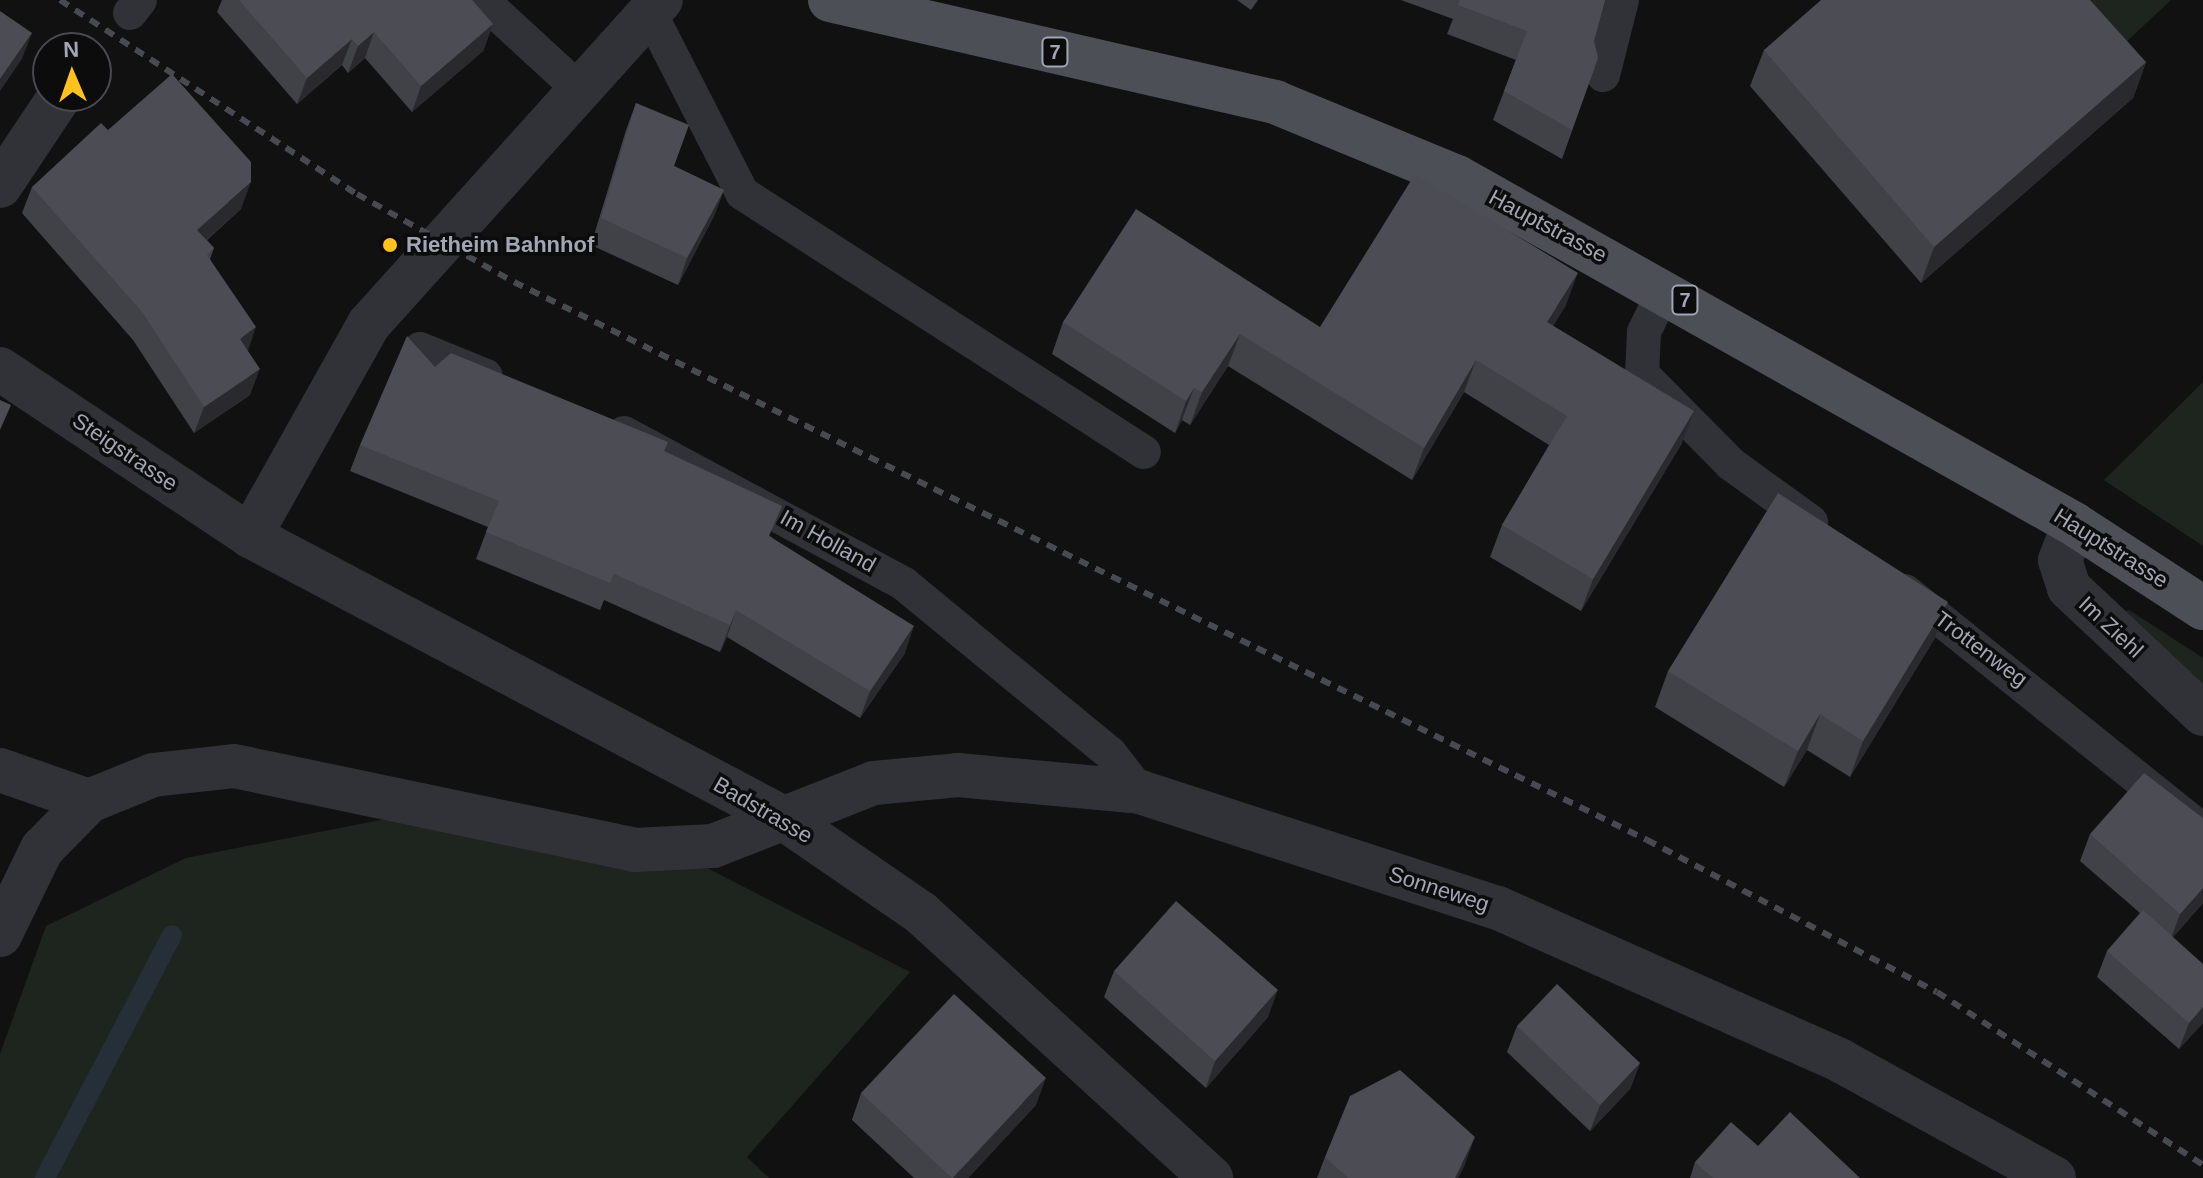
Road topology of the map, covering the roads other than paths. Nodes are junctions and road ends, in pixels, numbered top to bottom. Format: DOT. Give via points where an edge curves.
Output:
graph roads {
  1 [pos="482,0"];
  2 [pos="830,0"];
  3 [pos="1622,0"];
  4 [pos="656,7"];
  5 [pos="1603,75"];
  6 [pos="583,93"];
  7 [pos="49,112"];
  8 [pos="0,186"];
  9 [pos="1665,289"];
  10 [pos="420,349"];
  11 [pos="0,369"];
  12 [pos="522,391"];
  13 [pos="595,421"];
  14 [pos="1144,452"];
  15 [pos="2074,524"];
  16 [pos="250,536"];
  17 [pos="1833,538"];
  18 [pos="1871,566"];
  19 [pos="2203,608"];
  20 [pos="2203,714"];
  21 [pos="0,770"];
  22 [pos="1140,792"];
  23 [pos="89,801"];
  24 [pos="780,816"];
  25 [pos="2203,831"];
  26 [pos="0,935"];
  27 [pos="1211,1178"];
  28 [pos="2054,1178"];
  1 -- 6 [label="lane"];
  2 -- 9 [label="main road, Hauptstrasse / 7" via="1275,102 1457,177"];
  3 -- 5 [label="lane"];
  4 -- 6 [label="street"];
  4 -- 14 [label="lane" via="742,193"];
  6 -- 16 [label="street" via="369,324"];
  7 -- 8 [label="street"];
  9 -- 15 [label="main road, Hauptstrasse / 7"];
  9 -- 17 [label="lane" via="1644,332 1642,374 1731,464"];
  10 -- 12 [label="lane"];
  11 -- 16 [label="street, Steigstrasse"];
  13 -- 22 [label="lane, Im Holland" via="668,451 904,584 1110,753"];
  15 -- 19 [label="main road, Hauptstrasse / 7"];
  15 -- 20 [label="street, Im Ziehl" via="2060,560 2069,588"];
  16 -- 24 [label="street, Badstrasse"];
  18 -- 25 [label="lane, Trottenweg" via="1998,659"];
  21 -- 23 [label="street"];
  22 -- 24 [label="street, Sonneweg" via="958,775 874,783"];
  22 -- 28 [label="street, Sonneweg" via="1498,908 1841,1061"];
  23 -- 24 [label="street, Sonneweg" via="153,775 234,766 635,850 713,846"];
  23 -- 26 [label="street" via="42,849"];
  24 -- 27 [label="street, Badstrasse" via="921,913"];
}
